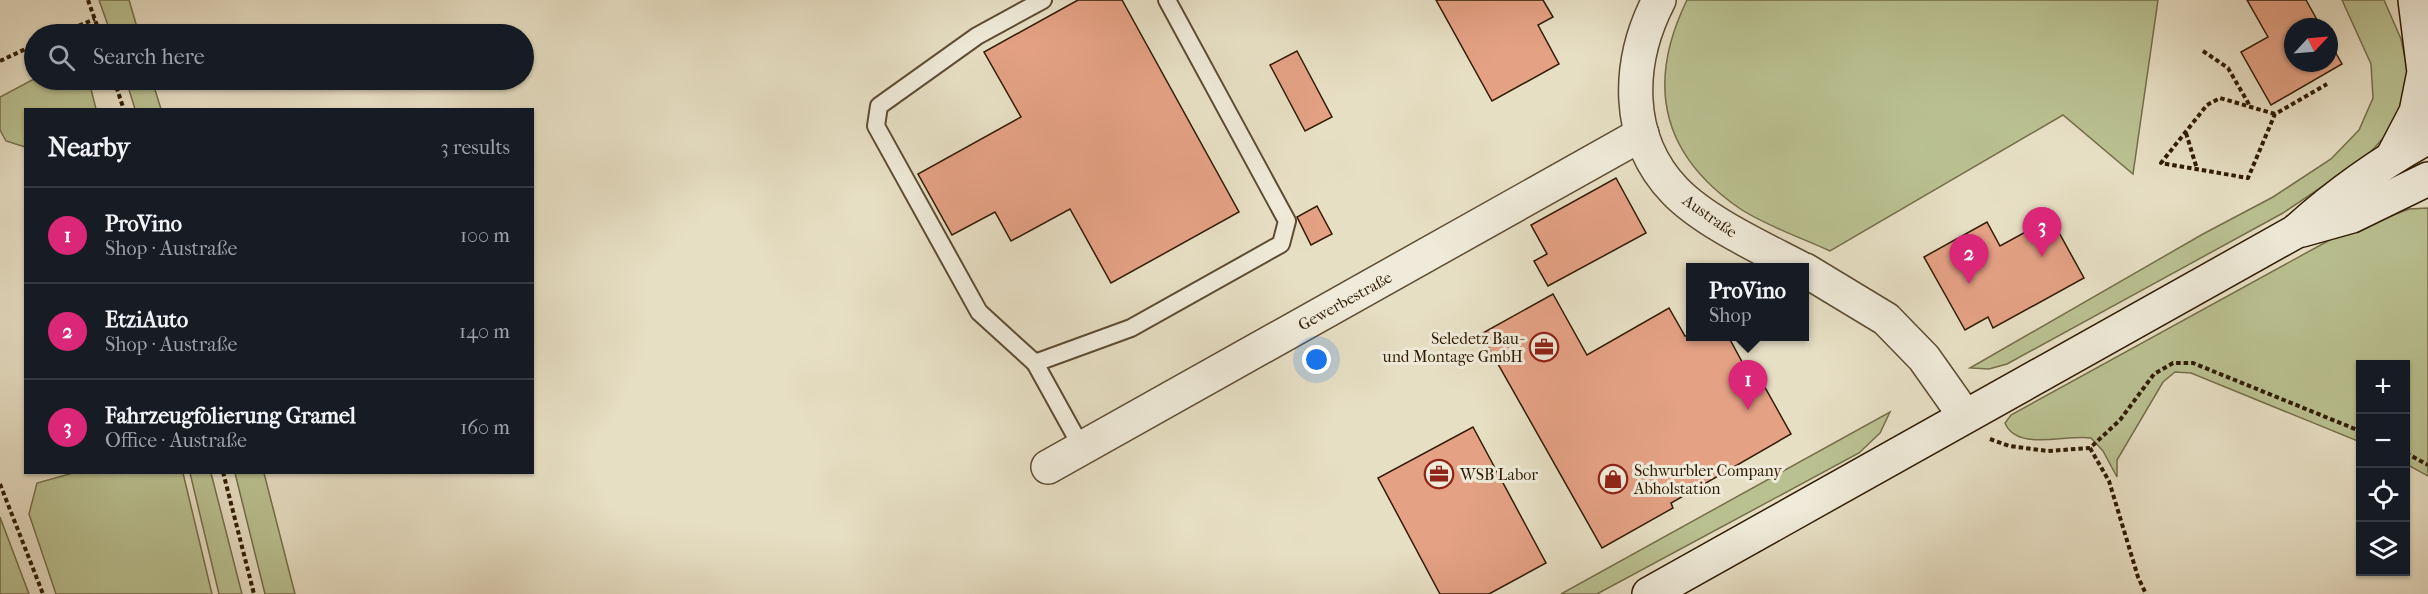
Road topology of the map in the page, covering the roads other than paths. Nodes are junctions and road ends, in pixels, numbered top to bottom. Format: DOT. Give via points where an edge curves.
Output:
graph roads {
  1 [pos="1042,0"];
  2 [pos="1167,0"];
  3 [pos="1658,0"];
  4 [pos="2415,0"];
  5 [pos="1642,134"];
  6 [pos="2428,137"];
  7 [pos="2393,156"];
  8 [pos="2422,186"];
  9 [pos="2295,232"];
  10 [pos="1792,263"];
  11 [pos="1809,272"];
  12 [pos="1035,363"];
  13 [pos="1965,416"];
  14 [pos="1082,448"];
  15 [pos="1048,467"];
  16 [pos="1649,594"];
  1 -- 12 [label="lane" via="977,36 879,106 876,126 979,312"];
  2 -- 12 [label="lane" via="1287,221 1281,244 1131,328"];
  3 -- 5 [label="street, Austraße" via="1638,51 1636,108"];
  4 -- 7 [label="street" via="2424,72 2416,112"];
  5 -- 10 [label="street, Austraße" via="1676,192 1744,240"];
  5 -- 14 [label="street, Gewerbestraße"];
  6 -- 7 [label="street"];
  7 -- 9 [label="street" via="2337,195"];
  8 -- 9 [label="street" via="2352,216"];
  9 -- 13 [label="street"];
  11 -- 13 [label="street" via="1886,320 1924,358"];
  12 -- 14 [label="lane"];
  13 -- 16 [label="street"];
  14 -- 15 [label="street, Gewerbestraße"];
}
